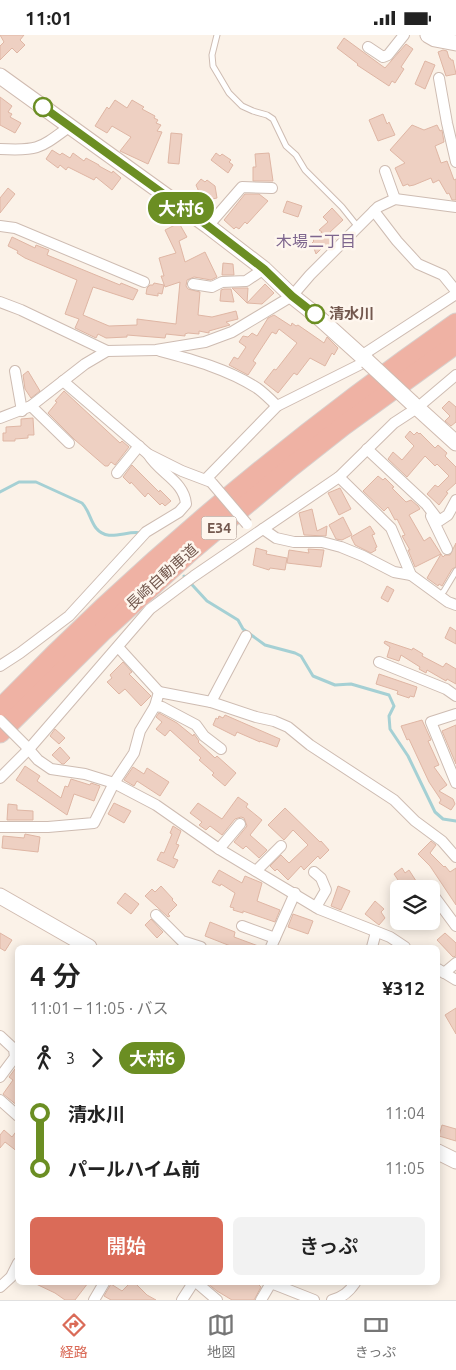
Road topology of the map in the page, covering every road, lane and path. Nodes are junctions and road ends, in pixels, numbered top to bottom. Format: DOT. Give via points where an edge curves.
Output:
graph roads {
  1 [pos="217,35"];
  2 [pos="404,35"];
  3 [pos="428,35"];
  4 [pos="454,45"];
  5 [pos="368,47"];
  6 [pos="0,76"];
  7 [pos="439,77"];
  8 [pos="69,127"];
  9 [pos="0,149"];
  10 [pos="456,162"];
  11 [pos="385,171"];
  12 [pos="272,188"];
  13 [pos="395,199"];
  14 [pos="456,207"];
  15 [pos="374,211"];
  16 [pos="0,226"];
  17 [pos="208,226"];
  18 [pos="358,227"];
  19 [pos="264,269"];
  20 [pos="144,281"];
  21 [pos="193,285"];
  22 [pos="456,293"];
  23 [pos="292,296"];
  24 [pos="0,302"];
  25 [pos="456,323"];
  26 [pos="456,344"];
  27 [pos="156,350"];
  28 [pos="107,351"];
  29 [pos="364,358"];
  30 [pos="15,371"];
  31 [pos="456,375"];
  32 [pos="63,381"];
  33 [pos="414,405"];
  34 [pos="277,406"];
  35 [pos="26,409"];
  36 [pos="0,418"];
  37 [pos="69,443"];
  38 [pos="456,443"];
  39 [pos="139,446"];
  40 [pos="367,449"];
  41 [pos="148,454"];
  42 [pos="117,473"];
  43 [pos="339,477"];
  44 [pos="209,481"];
  45 [pos="456,500"];
  46 [pos="426,504"];
  47 [pos="259,532"];
  48 [pos="447,549"];
  49 [pos="456,571"];
  50 [pos="411,575"];
  51 [pos="439,595"];
  52 [pos="456,605"];
  53 [pos="246,636"];
  54 [pos="118,647"];
  55 [pos="379,662"];
  56 [pos="0,665"];
  57 [pos="159,692"];
  58 [pos="456,696"];
  59 [pos="211,702"];
  60 [pos="155,707"];
  61 [pos="0,709"];
  62 [pos="456,714"];
  63 [pos="0,720"];
  64 [pos="0,733"];
  65 [pos="26,746"];
  66 [pos="222,749"];
  67 [pos="0,779"];
  68 [pos="114,783"];
  69 [pos="456,783"];
  70 [pos="240,824"];
  71 [pos="0,827"];
  72 [pos="281,846"];
  73 [pos="220,849"];
  74 [pos="456,857"];
  75 [pos="256,871"];
  76 [pos="314,873"];
  77 [pos="295,893"];
  78 [pos="0,896"];
  79 [pos="440,904"];
  80 [pos="316,907"];
  81 [pos="156,915"];
  82 [pos="242,926"];
  83 [pos="456,926"];
  84 [pos="376,932"];
  85 [pos="273,943"];
  86 [pos="86,945"];
  87 [pos="194,945"];
  88 [pos="373,945"];
  89 [pos="402,945"];
  90 [pos="456,963"];
  91 [pos="441,971"];
  92 [pos="456,980"];
  93 [pos="0,1036"];
  94 [pos="0,1077"];
  95 [pos="0,1100"];
  96 [pos="15,1113"];
  97 [pos="440,1153"];
  98 [pos="456,1161"];
  99 [pos="15,1268"];
  100 [pos="103,1285"];
  101 [pos="192,1285"];
  102 [pos="200,1285"];
  103 [pos="270,1285"];
  104 [pos="276,1285"];
  105 [pos="354,1285"];
  106 [pos="0,1287"];
  107 [pos="94,1300"];
  108 [pos="182,1300"];
  109 [pos="217,1300"];
  110 [pos="261,1300"];
  111 [pos="314,1300"];
  112 [pos="332,1300"];
  1 -- 18 [label="lane" via="213,65 229,93 242,106 273,119 286,146"];
  2 -- 5 [label="street" via="384,57"];
  3 -- 4 [label="street"];
  6 -- 8 [label="street"];
  7 -- 10 [label="street"];
  8 -- 9 [label="street" via="42,146 29,150"];
  8 -- 17 [label="street"];
  11 -- 13 [label="street"];
  12 -- 17 [label="street" via="242,187"];
  13 -- 14 [label="street"];
  13 -- 15 [label="street"];
  15 -- 18 [label="street"];
  15 -- 22 [label="street" via="418,264 443,275"];
  16 -- 20 [label="street" via="15,228"];
  17 -- 19 [label="street"];
  18 -- 23 [label="street"];
  19 -- 21 [label="street" via="246,281 222,282 212,287"];
  19 -- 23 [label="street"];
  22 -- 29 [label="street"];
  23 -- 27 [label="street" via="232,332 205,342"];
  23 -- 29 [label="street"];
  24 -- 28 [label="street"];
  25 -- 61 [label="highway, 長崎自動車道 / E34" via="337,408 212,510 109,603"];
  26 -- 64 [label="highway, 長崎自動車道 / E34" via="335,432 191,551 102,632"];
  27 -- 28 [label="street"];
  27 -- 34 [label="street" via="226,372 258,389"];
  28 -- 32 [label="street"];
  29 -- 33 [label="street, bridge"];
  29 -- 34 [label="street"];
  30 -- 35 [label="street"];
  31 -- 33 [label="street"];
  32 -- 35 [label="street"];
  32 -- 39 [label="street"];
  33 -- 38 [label="street"];
  33 -- 40 [label="street"];
  34 -- 44 [label="street"];
  35 -- 36 [label="street"];
  35 -- 37 [label="street"];
  39 -- 41 [label="street"];
  39 -- 42 [label="street"];
  40 -- 43 [label="street"];
  40 -- 46 [label="street"];
  41 -- 44 [label="street"];
  41 -- 56 [label="street" via="161,471 182,488 186,504 179,512 146,532 69,616"];
  43 -- 47 [label="street"];
  43 -- 50 [label="street" via="392,529"];
  44 -- 47 [label="street, bridge" via="247,524"];
  45 -- 46 [label="street" via="448,515 439,521"];
  46 -- 48 [label="street"];
  47 -- 50 [label="street" via="276,539 322,542 341,547 394,572"];
  47 -- 54 [label="street" via="150,609"];
  49 -- 51 [label="lane"];
  50 -- 51 [label="street"];
  51 -- 52 [label="street"];
  53 -- 59 [label="street"];
  54 -- 57 [label="street"];
  54 -- 65 [label="street"];
  55 -- 58 [label="street"];
  57 -- 59 [label="street"];
  57 -- 60 [label="street"];
  59 -- 74 [label="street" via="288,727 310,745 394,799"];
  60 -- 66 [label="street" via="162,707 196,725 204,736"];
  60 -- 68 [label="street" via="140,731 134,753"];
  62 -- 69 [label="street" via="431,722"];
  63 -- 65 [label="street, bridge"];
  65 -- 67 [label="street"];
  65 -- 68 [label="street" via="51,769"];
  68 -- 71 [label="street" via="94,823"];
  68 -- 73 [label="street" via="156,805"];
  70 -- 73 [label="street"];
  72 -- 75 [label="street"];
  73 -- 75 [label="street"];
  75 -- 77 [label="street"];
  76 -- 80 [label="street" via="321,878 326,890"];
  77 -- 80 [label="street"];
  77 -- 85 [label="street"];
  78 -- 86 [label="street"];
  79 -- 83 [label="street"];
  80 -- 84 [label="street"];
  81 -- 87 [label="street" via="182,941"];
  82 -- 85 [label="street"];
  84 -- 88 [label="street"];
  84 -- 89 [label="street"];
  90 -- 91 [label="street"];
  91 -- 92 [label="street"];
  93 -- 94 [label="street" via="14,1049 15,1057"];
  95 -- 96 [label="street"];
  97 -- 98 [label="street"];
  99 -- 106 [label="street"];
  100 -- 107 [label="street"];
  101 -- 108 [label="street"];
  102 -- 109 [label="street"];
  103 -- 110 [label="street"];
  104 -- 111 [label="street"];
  105 -- 112 [label="street" via="341,1297"];
}
